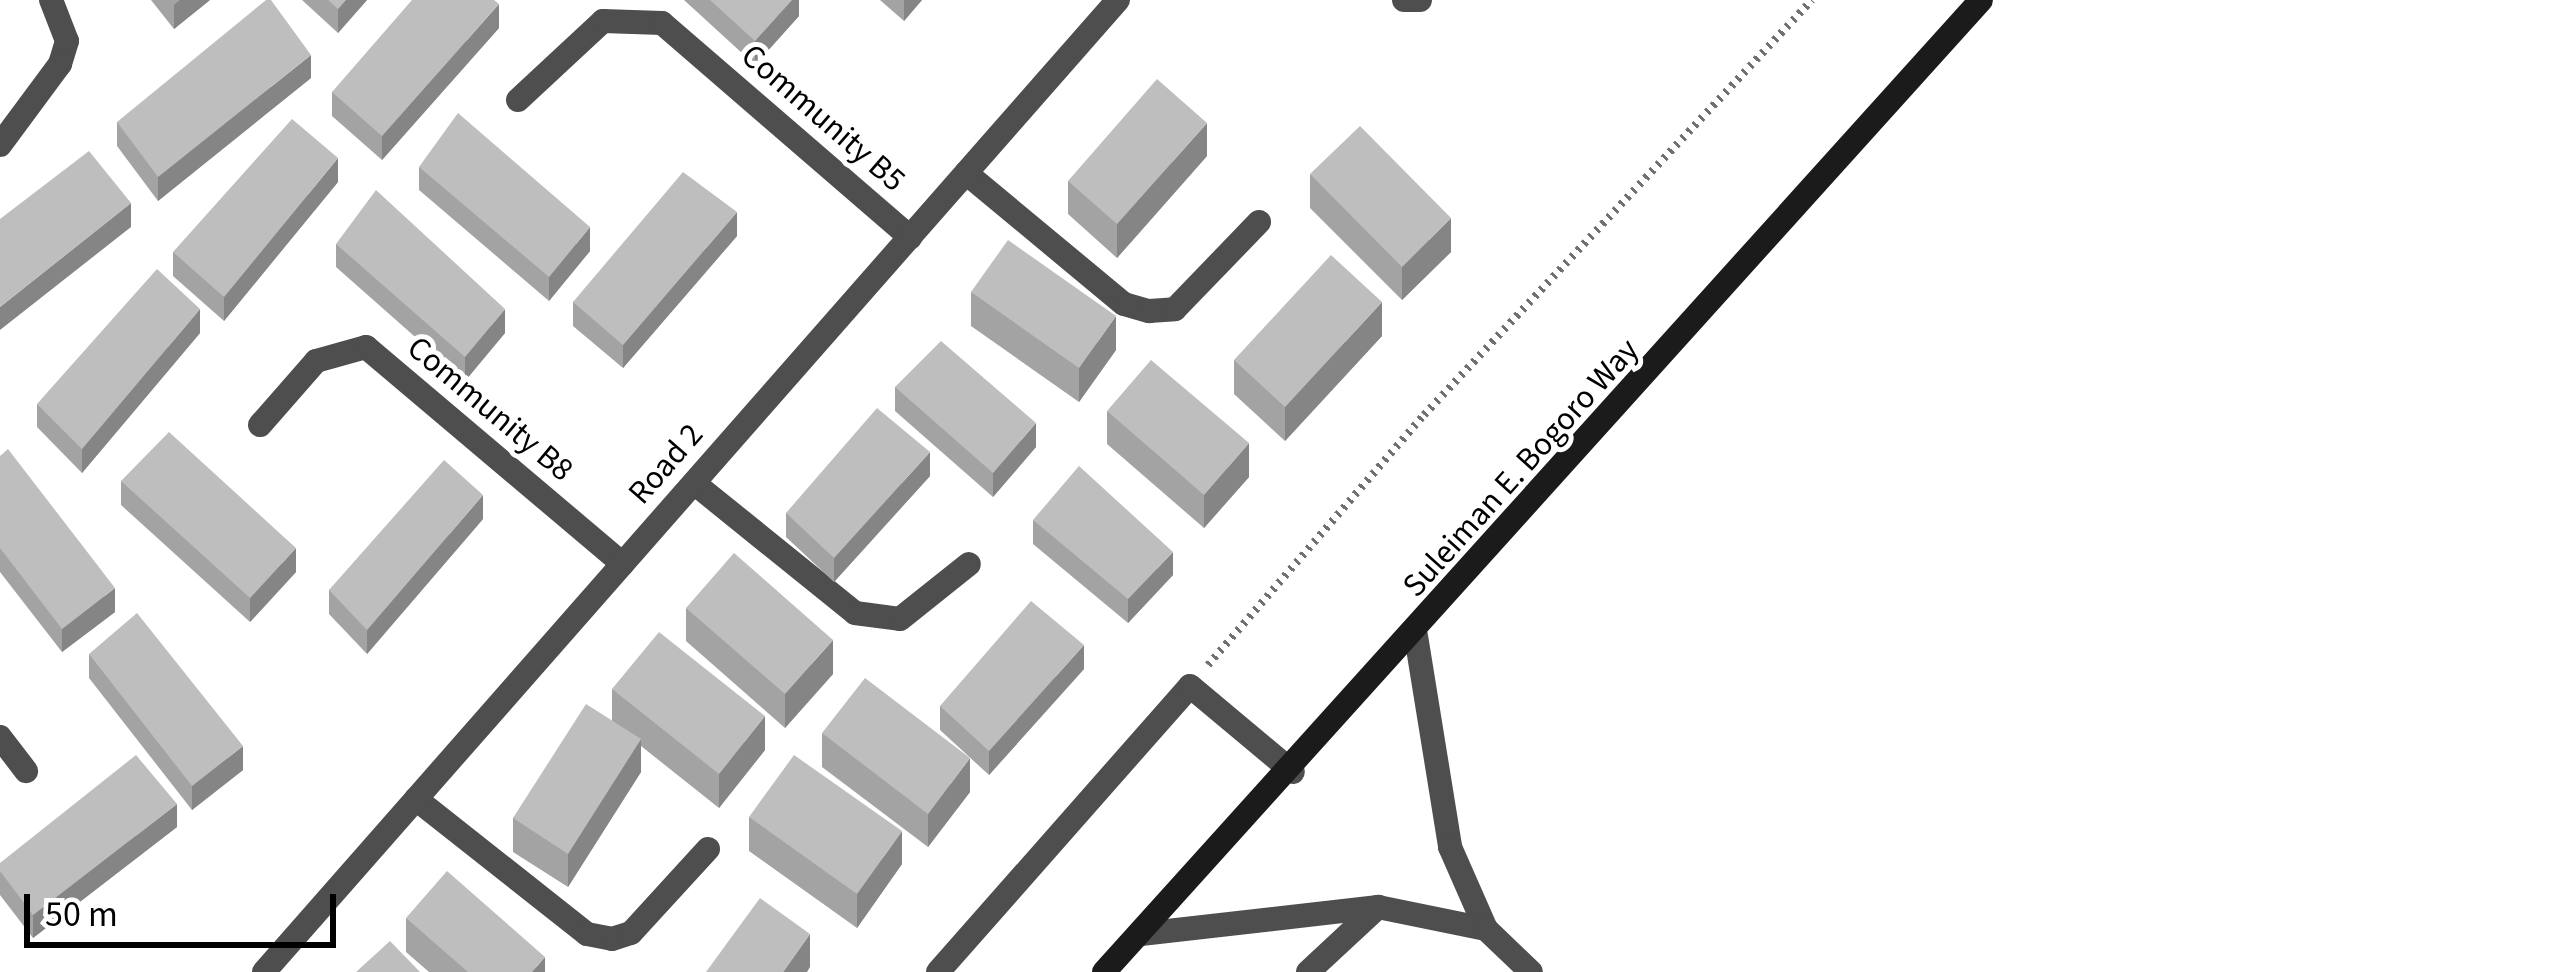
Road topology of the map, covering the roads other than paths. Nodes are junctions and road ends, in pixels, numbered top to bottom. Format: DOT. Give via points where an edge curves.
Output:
graph roads {
  1 [pos="51,0"];
  2 [pos="1118,0"];
  3 [pos="1405,0"];
  4 [pos="1420,0"];
  5 [pos="1981,0"];
  6 [pos="518,100"];
  7 [pos="0,145"];
  8 [pos="966,173"];
  9 [pos="1259,222"];
  10 [pos="910,237"];
  11 [pos="260,425"];
  12 [pos="694,483"];
  13 [pos="623,564"];
  14 [pos="970,564"];
  15 [pos="1416,636"];
  16 [pos="0,737"];
  17 [pos="26,771"];
  18 [pos="1293,772"];
  19 [pos="416,799"];
  20 [pos="708,849"];
  21 [pos="1378,907"];
  22 [pos="1486,929"];
  23 [pos="1141,934"];
  24 [pos="264,972"];
  25 [pos="938,972"];
  26 [pos="1104,972"];
  27 [pos="1308,972"];
  28 [pos="1531,972"];
  1 -- 7 [label="street" via="67,41 60,64"];
  2 -- 8 [label="street, Road 2"];
  3 -- 4 [label="street"];
  5 -- 15 [label="main road, Suleiman E. Bogoro Way"];
  6 -- 10 [label="street, Community B5" via="604,21 662,23"];
  8 -- 9 [label="street" via="1124,304 1149,311 1175,309"];
  8 -- 10 [label="street, Road 2"];
  10 -- 12 [label="street, Road 2"];
  11 -- 13 [label="street, Community B8" via="316,362 366,347"];
  12 -- 13 [label="street, Road 2"];
  12 -- 14 [label="street" via="855,613 899,619"];
  13 -- 19 [label="street, Road 2"];
  15 -- 18 [label="main road, Suleiman E. Bogoro Way"];
  15 -- 22 [label="street" via="1450,847"];
  16 -- 17 [label="street"];
  18 -- 23 [label="main road, Suleiman E. Bogoro Way"];
  18 -- 25 [label="street" via="1190,686"];
  19 -- 20 [label="street" via="587,934 613,939 632,933"];
  19 -- 24 [label="street, Road 2"];
  21 -- 22 [label="street"];
  21 -- 23 [label="street"];
  21 -- 27 [label="street"];
  22 -- 28 [label="street"];
  23 -- 26 [label="main road, Suleiman E. Bogoro Way"];
}
